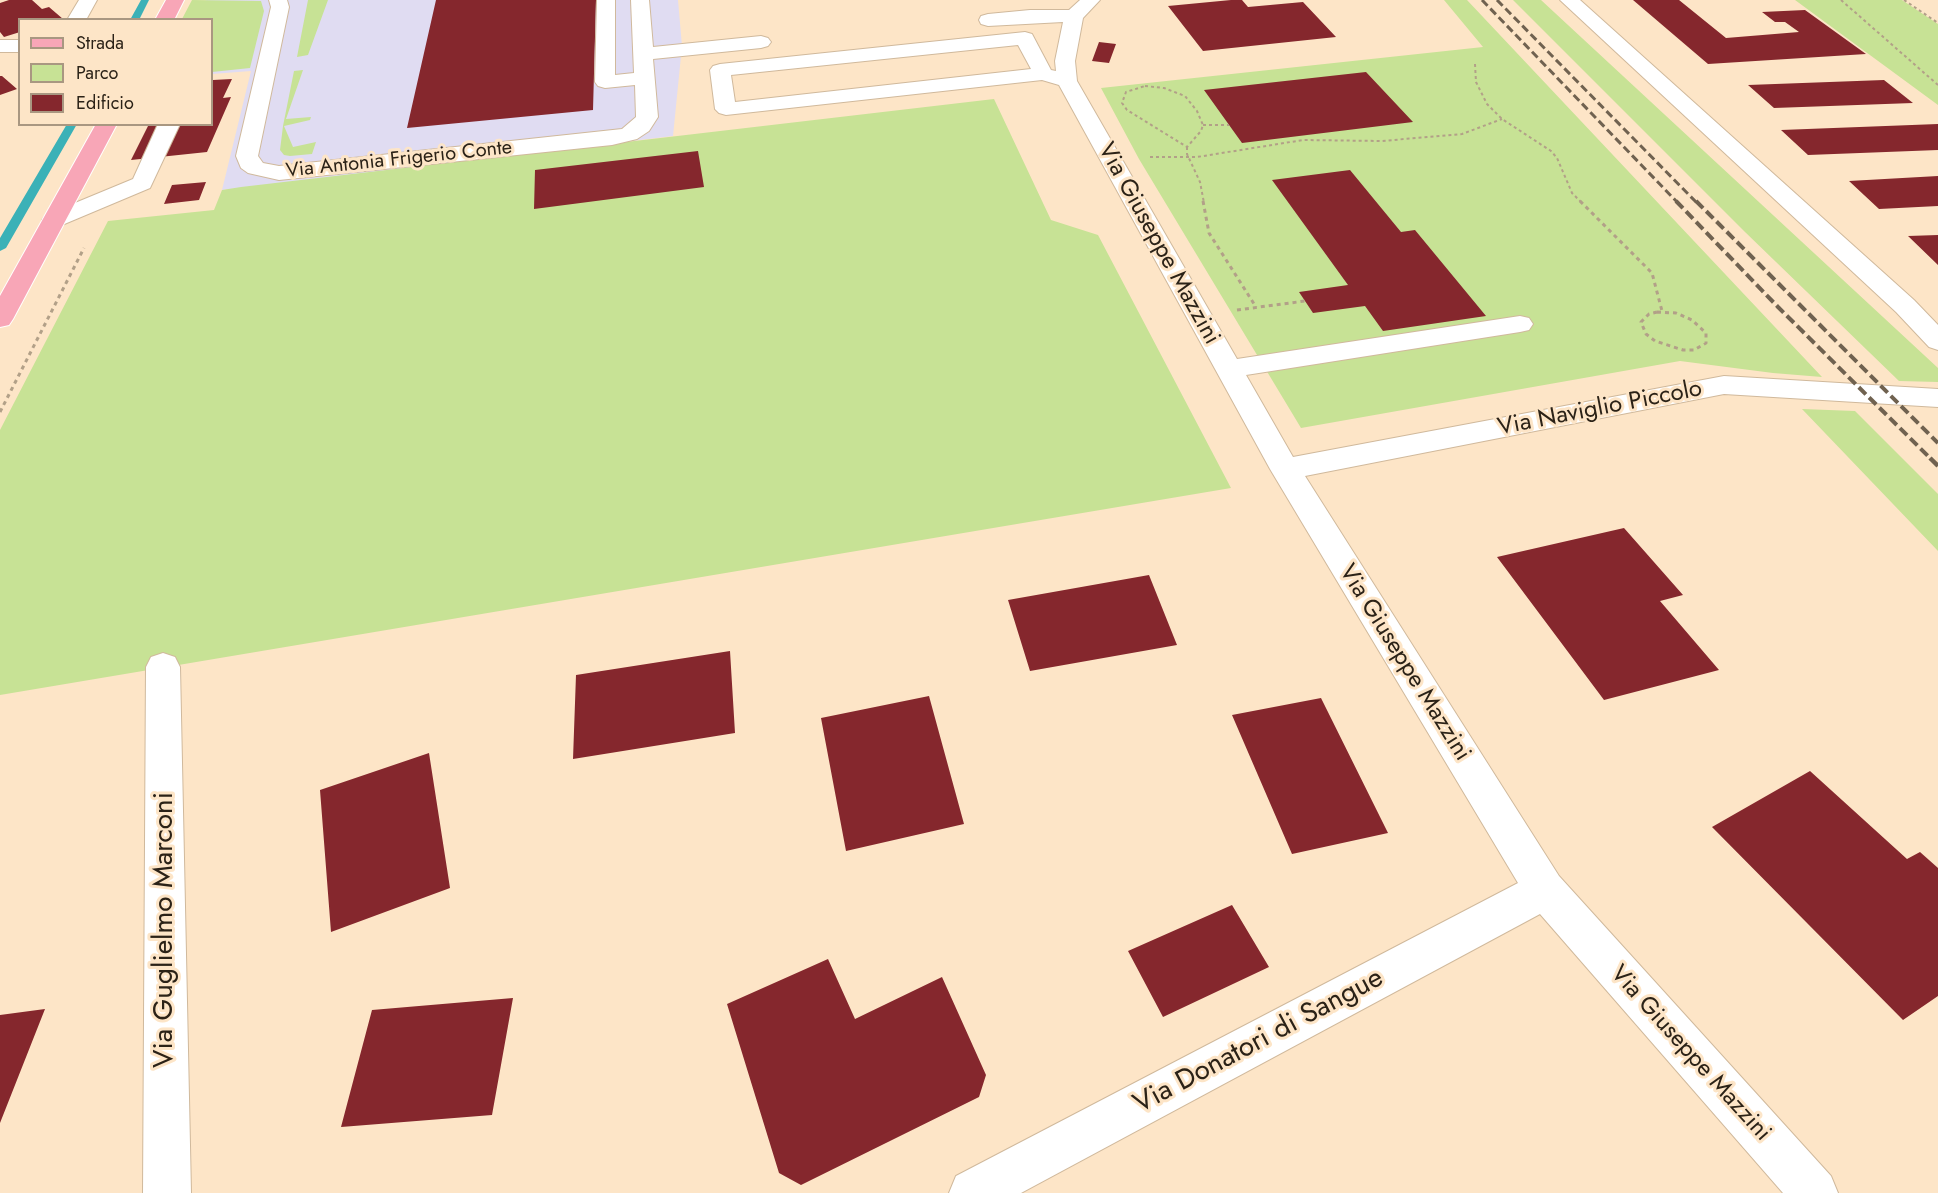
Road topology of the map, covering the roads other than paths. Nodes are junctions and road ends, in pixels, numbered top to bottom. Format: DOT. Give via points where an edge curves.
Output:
graph roads {
  1 [pos="88,0"];
  2 [pos="175,0"];
  3 [pos="278,0"];
  4 [pos="606,0"];
  5 [pos="640,0"];
  6 [pos="1091,0"];
  7 [pos="1569,0"];
  8 [pos="1074,16"];
  9 [pos="77,18"];
  10 [pos="165,18"];
  11 [pos="971,22"];
  12 [pos="785,40"];
  13 [pos="0,46"];
  14 [pos="18,46"];
  15 [pos="643,54"];
  16 [pos="645,78"];
  17 [pos="1055,78"];
  18 [pos="105,126"];
  19 [pos="168,126"];
  20 [pos="54,220"];
  21 [pos="1905,306"];
  22 [pos="0,319"];
  23 [pos="1938,323"];
  24 [pos="1520,324"];
  25 [pos="1938,341"];
  26 [pos="1228,369"];
  27 [pos="1928,398"];
  28 [pos="1285,469"];
  29 [pos="163,667"];
  30 [pos="1545,890"];
  31 [pos="167,1193"];
  32 [pos="973,1193"];
  33 [pos="1814,1193"];
  1 -- 9 [label="street"];
  2 -- 10 [label="main road"];
  3 -- 16 [label="street, Via Antonia Frigerio Conte" via="280,7 247,156 252,165 266,171 286,173 618,137 638,129 646,120"];
  4 -- 16 [label="street" via="605,82"];
  5 -- 15 [label="street, Via Antonia Frigerio Conte"];
  6 -- 8 [label="street"];
  7 -- 21 [label="street"];
  8 -- 11 [label="street"];
  8 -- 17 [label="street" via="1065,61"];
  12 -- 15 [label="street"];
  13 -- 14 [label="street"];
  15 -- 16 [label="street, Via Antonia Frigerio Conte"];
  17 -- 17 [label="street, Via Giuseppe Mazzini" via="1025,38 720,70 726,109"];
  17 -- 26 [label="street, Via Giuseppe Mazzini" via="1114,165"];
  18 -- 20 [label="main road"];
  19 -- 20 [label="street" via="142,183"];
  20 -- 22 [label="main road"];
  21 -- 23 [label="street"];
  21 -- 25 [label="street"];
  24 -- 26 [label="street"];
  26 -- 28 [label="street, Via Giuseppe Mazzini"];
  27 -- 28 [label="street, Via Naviglio Piccolo" via="1725,386"];
  28 -- 30 [label="street, Via Giuseppe Mazzini"];
  29 -- 31 [label="street, Via Guglielmo Marconi"];
  30 -- 32 [label="street, Via Donatori di Sangue"];
  30 -- 33 [label="street, Via Giuseppe Mazzini"];
}
